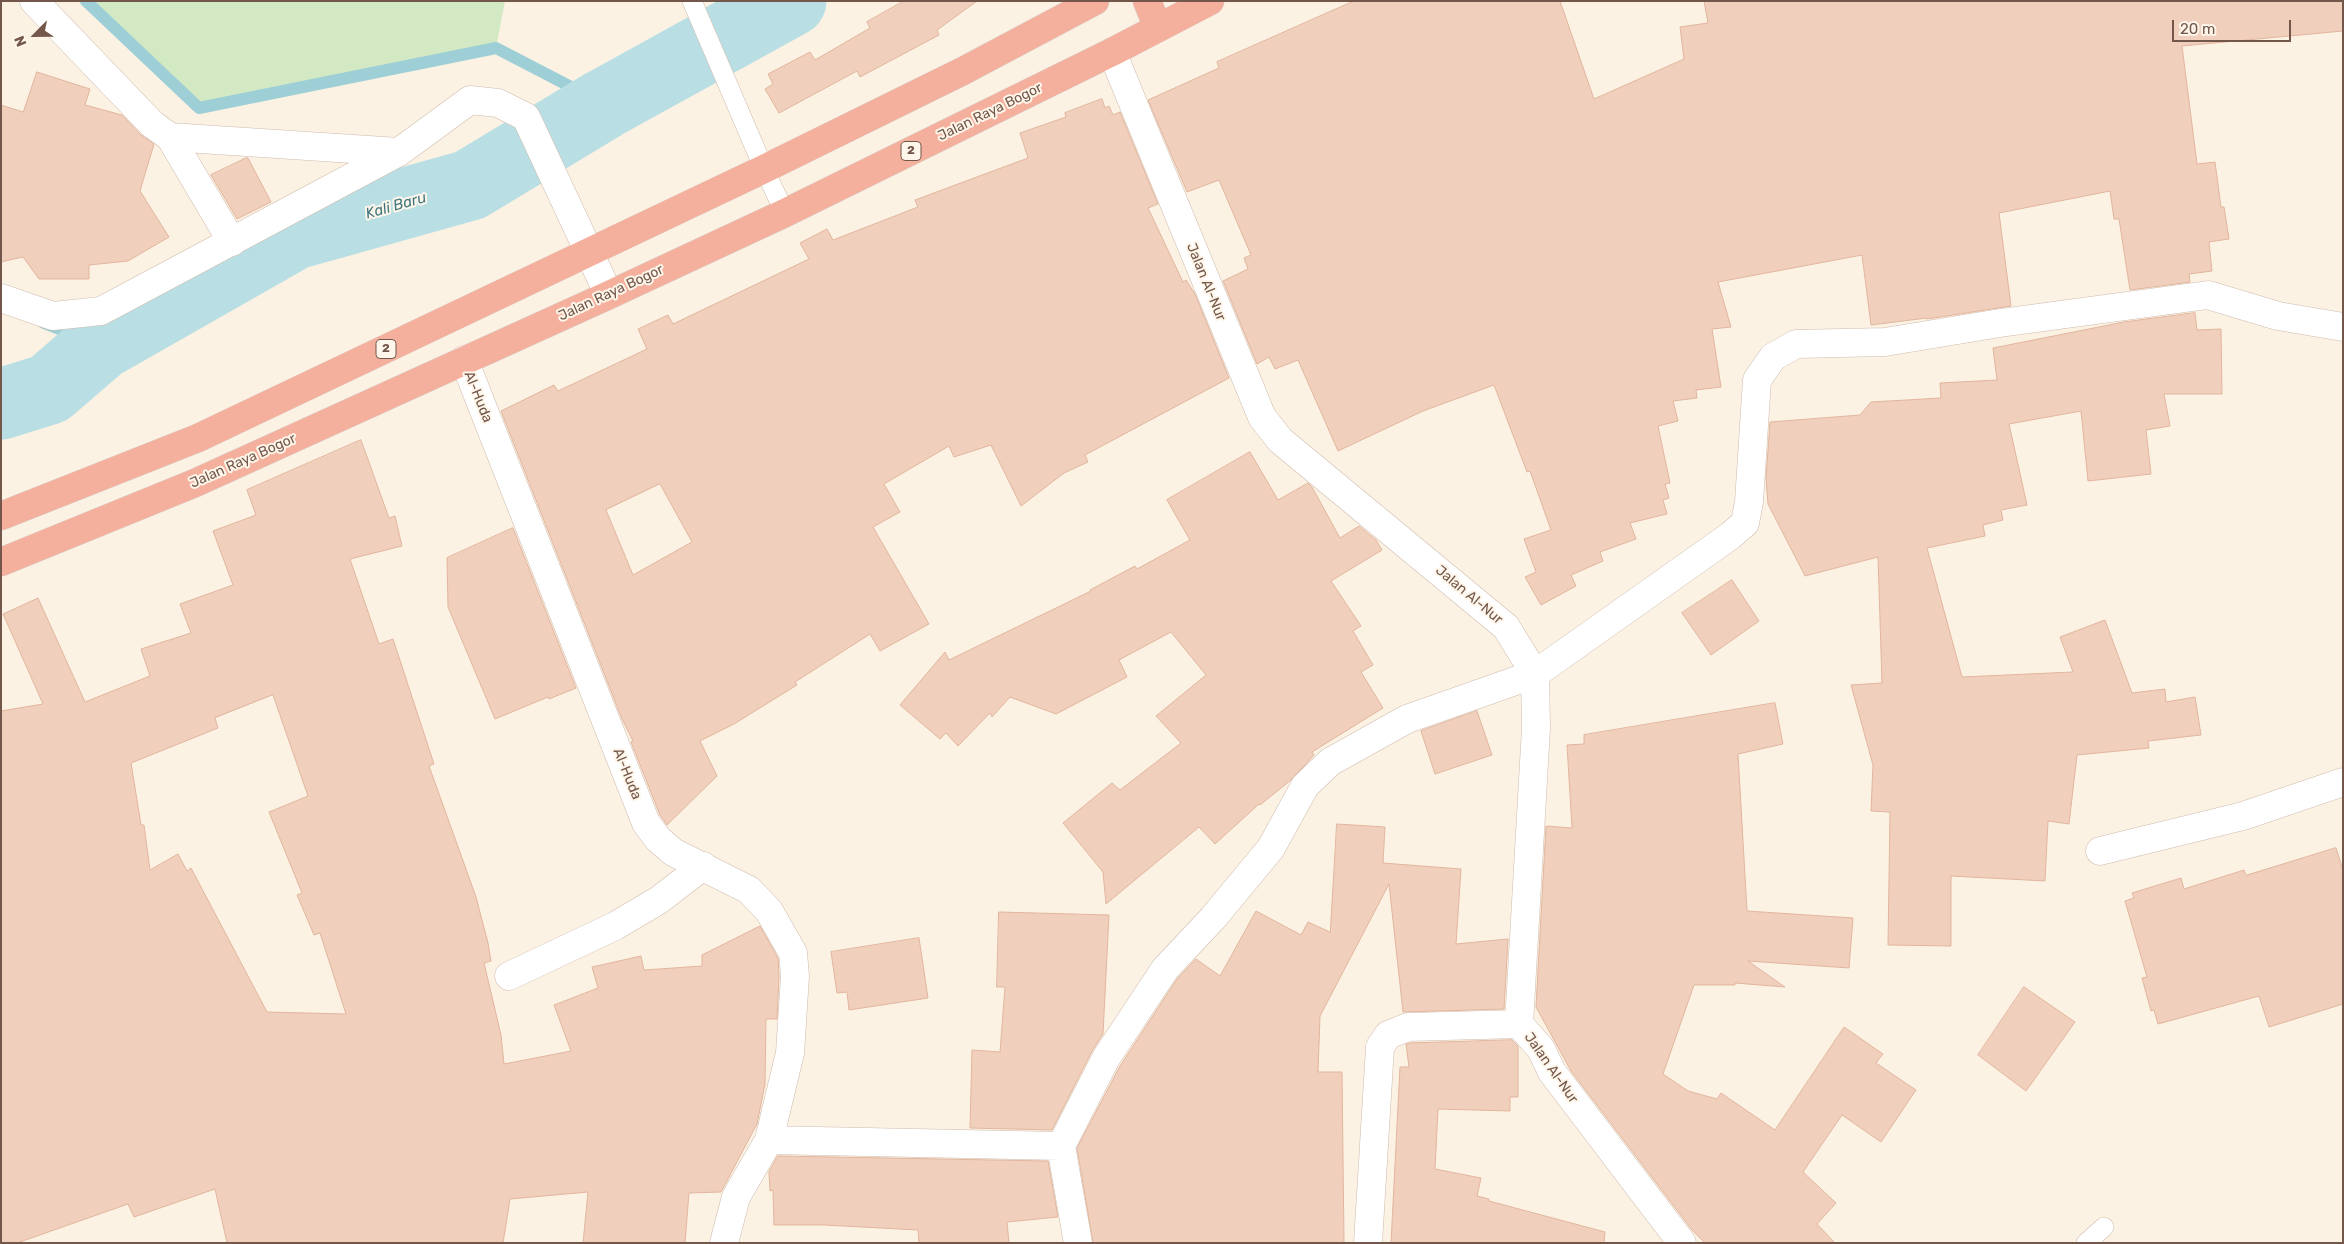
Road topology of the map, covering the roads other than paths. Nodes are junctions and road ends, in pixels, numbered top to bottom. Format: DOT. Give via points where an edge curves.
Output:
graph roads {
  1 [pos="34,1"];
  2 [pos="692,1"];
  3 [pos="1095,1"];
  4 [pos="1147,1"];
  5 [pos="1210,1"];
  6 [pos="1158,28"];
  7 [pos="1112,52"];
  8 [pos="170,137"];
  9 [pos="399,152"];
  10 [pos="764,169"];
  11 [pos="786,213"];
  12 [pos="232,242"];
  13 [pos="589,252"];
  14 [pos="609,295"];
  15 [pos="1,298"];
  16 [pos="2343,327"];
  17 [pos="464,360"];
  18 [pos="1,516"];
  19 [pos="1,562"];
  20 [pos="1535,674"];
  21 [pos="2343,782"];
  22 [pos="2100,851"];
  23 [pos="703,866"];
  24 [pos="509,976"];
  25 [pos="1519,1024"];
  26 [pos="769,1140"];
  27 [pos="1061,1146"];
  28 [pos="2104,1227"];
  29 [pos="724,1243"];
  30 [pos="1078,1243"];
  31 [pos="1368,1243"];
  32 [pos="1682,1243"];
  33 [pos="2086,1243"];
  1 -- 8 [label="street" via="152,124"];
  2 -- 10 [label="lane"];
  3 -- 10 [label="highway, 2" via="963,71"];
  4 -- 6 [label="highway"];
  5 -- 6 [label="highway, Jalan Raya Bogor / 2"];
  6 -- 7 [label="highway, Jalan Raya Bogor / 2"];
  7 -- 11 [label="highway, Jalan Raya Bogor / 2"];
  7 -- 20 [label="street, Jalan Al-Nur" via="1262,417 1280,440 1506,626"];
  8 -- 9 [label="street"];
  8 -- 12 [label="street"];
  9 -- 12 [label="street"];
  9 -- 13 [label="street" via="470,100 498,103 526,117"];
  10 -- 11 [label="lane"];
  10 -- 13 [label="highway, 2"];
  11 -- 14 [label="highway, Jalan Raya Bogor / 2"];
  12 -- 15 [label="street" via="100,311 53,316"];
  13 -- 14 [label="street"];
  13 -- 18 [label="highway, 2" via="198,438"];
  14 -- 17 [label="highway, Jalan Raya Bogor / 2"];
  16 -- 20 [label="street" via="2278,316 2208,295 1885,342 1796,344 1773,357 1757,380 1749,502 1744,523"];
  17 -- 19 [label="highway, Jalan Raya Bogor / 2" via="195,483"];
  17 -- 23 [label="street, Al-Huda" via="646,823 673,852"];
  20 -- 25 [label="street, Jalan Al-Nur" via="1536,728"];
  20 -- 27 [label="street" via="1407,719 1330,762 1305,786 1271,848 1165,969 1106,1058"];
  21 -- 22 [label="street" via="2243,816"];
  23 -- 24 [label="street" via="659,900 615,926"];
  23 -- 26 [label="street, Al-Huda" via="749,890 769,911 793,954 795,976 790,1053"];
  25 -- 31 [label="street" via="1408,1027 1388,1035 1380,1047"];
  25 -- 32 [label="street, Jalan Al-Nur" via="1541,1049 1552,1072"];
  26 -- 27 [label="street"];
  26 -- 29 [label="street, Al-Huda" via="736,1197"];
  27 -- 30 [label="street"];
  28 -- 33 [label="lane"];
}
